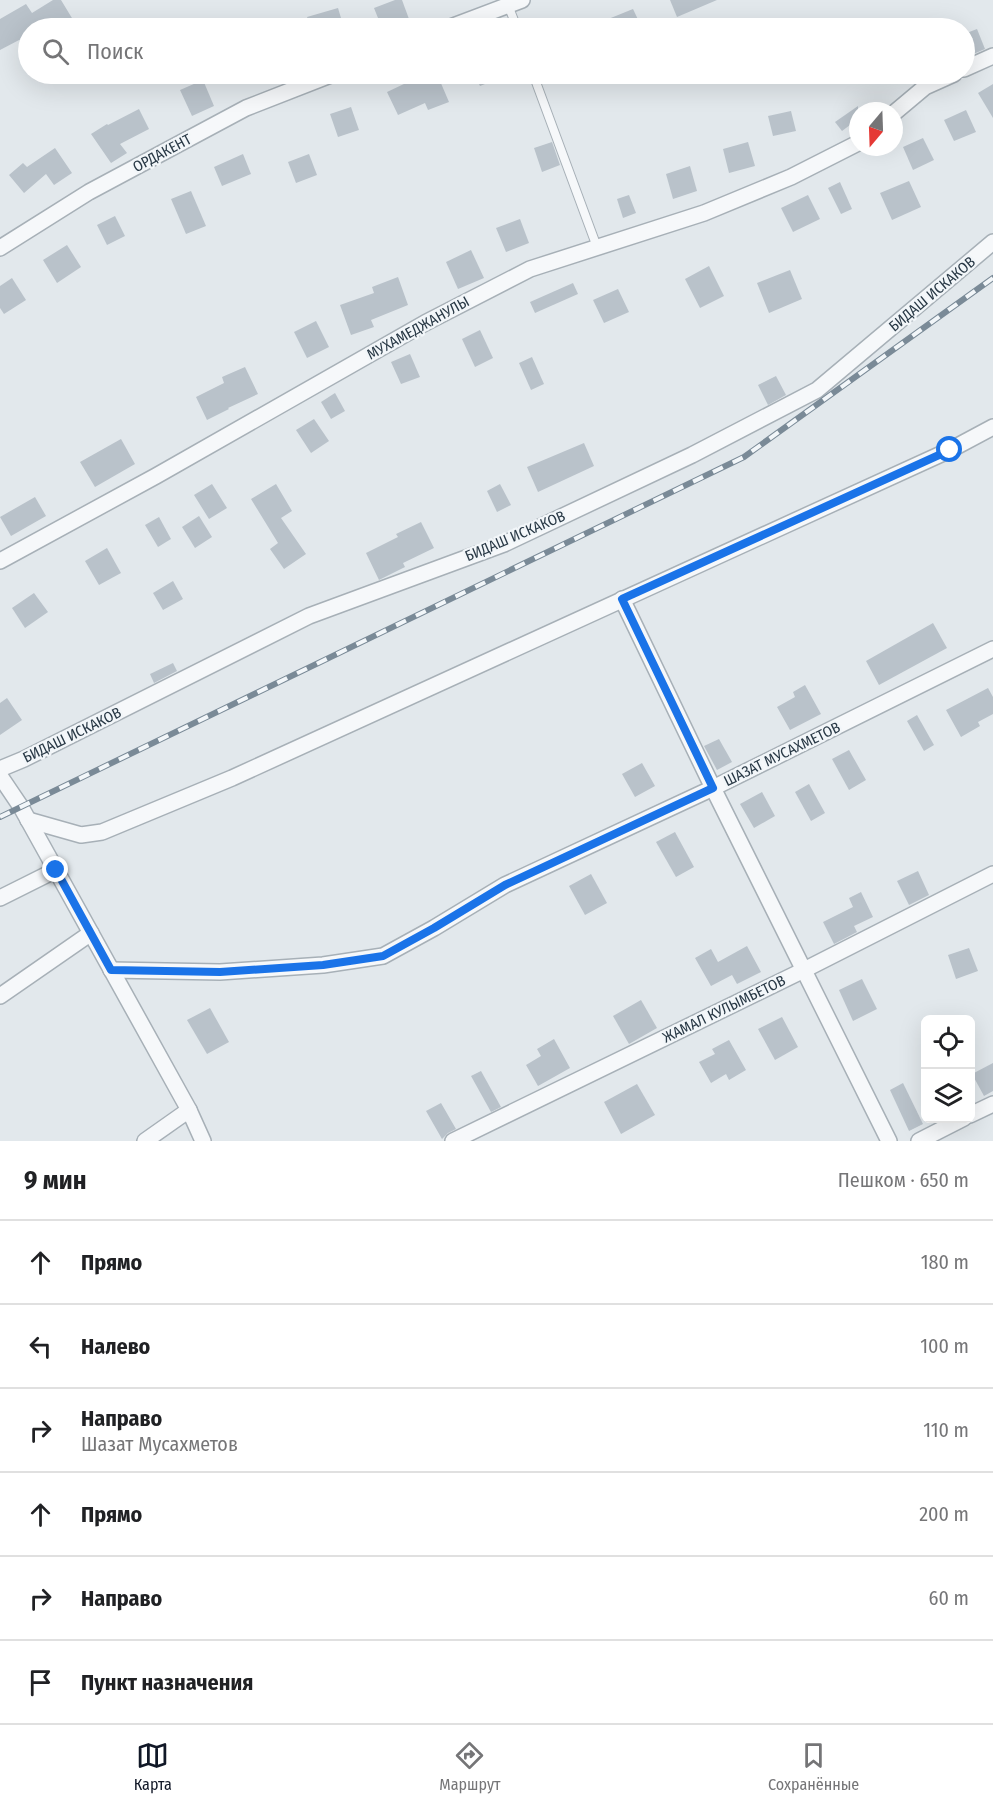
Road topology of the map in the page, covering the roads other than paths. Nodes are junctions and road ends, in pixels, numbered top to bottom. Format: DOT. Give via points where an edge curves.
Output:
graph roads {
  1 [pos="512,2"];
  2 [pos="473,18"];
  3 [pos="515,18"];
  4 [pos="993,56"];
  5 [pos="975,64"];
  6 [pos="307,84"];
  7 [pos="537,84"];
  8 [pos="932,84"];
  9 [pos="903,105"];
  10 [pos="849,148"];
  11 [pos="993,243"];
  12 [pos="597,247"];
  13 [pos="0,248"];
  14 [pos="993,427"];
  15 [pos="0,561"];
  16 [pos="622,599"];
  17 [pos="993,649"];
  18 [pos="0,769"];
  19 [pos="0,776"];
  20 [pos="713,788"];
  21 [pos="28,820"];
  22 [pos="56,870"];
  23 [pos="993,874"];
  24 [pos="0,898"];
  25 [pos="91,933"];
  26 [pos="111,970"];
  27 [pos="804,970"];
  28 [pos="0,996"];
  29 [pos="993,1104"];
  30 [pos="189,1110"];
  31 [pos="975,1113"];
  32 [pos="956,1123"];
  33 [pos="145,1141"];
  34 [pos="202,1141"];
  35 [pos="453,1141"];
  36 [pos="889,1141"];
  37 [pos="919,1141"];
  1 -- 2 [label="street"];
  1 -- 3 [label="lane"];
  4 -- 5 [label="street"];
  6 -- 13 [label="street, ОРДАКЕНТ" via="246,108 89,192"];
  7 -- 12 [label="lane"];
  8 -- 9 [label="street"];
  10 -- 12 [label="street, МУХАМЕДЖАНУЛЫ" via="715,209"];
  11 -- 18 [label="street, БИДАШ ИСКАКОВ" via="817,390 692,455 504,543 309,616"];
  12 -- 15 [label="street, МУХАМЕДЖАНУЛЫ" via="530,269 424,323"];
  14 -- 16 [label="street"];
  16 -- 20 [label="street"];
  16 -- 21 [label="street" via="231,778 102,832 81,835"];
  17 -- 20 [label="street, ШАЗАТ МУСАХМЕТОВ"];
  19 -- 21 [label="street"];
  20 -- 26 [label="street, ШАЗАТ МУСАХМЕТОВ" via="505,885 383,956 323,965 220,972"];
  20 -- 27 [label="street"];
  21 -- 22 [label="street"];
  22 -- 24 [label="street"];
  22 -- 25 [label="street"];
  23 -- 27 [label="street, ЖАМАЛ КУЛЫМБЕТОВ"];
  25 -- 26 [label="street"];
  25 -- 28 [label="street"];
  26 -- 30 [label="street"];
  27 -- 35 [label="street, ЖАМАЛ КУЛЫМБЕТОВ"];
  27 -- 36 [label="street"];
  29 -- 31 [label="street"];
  30 -- 33 [label="street"];
  30 -- 34 [label="street"];
  32 -- 37 [label="street"];
}
